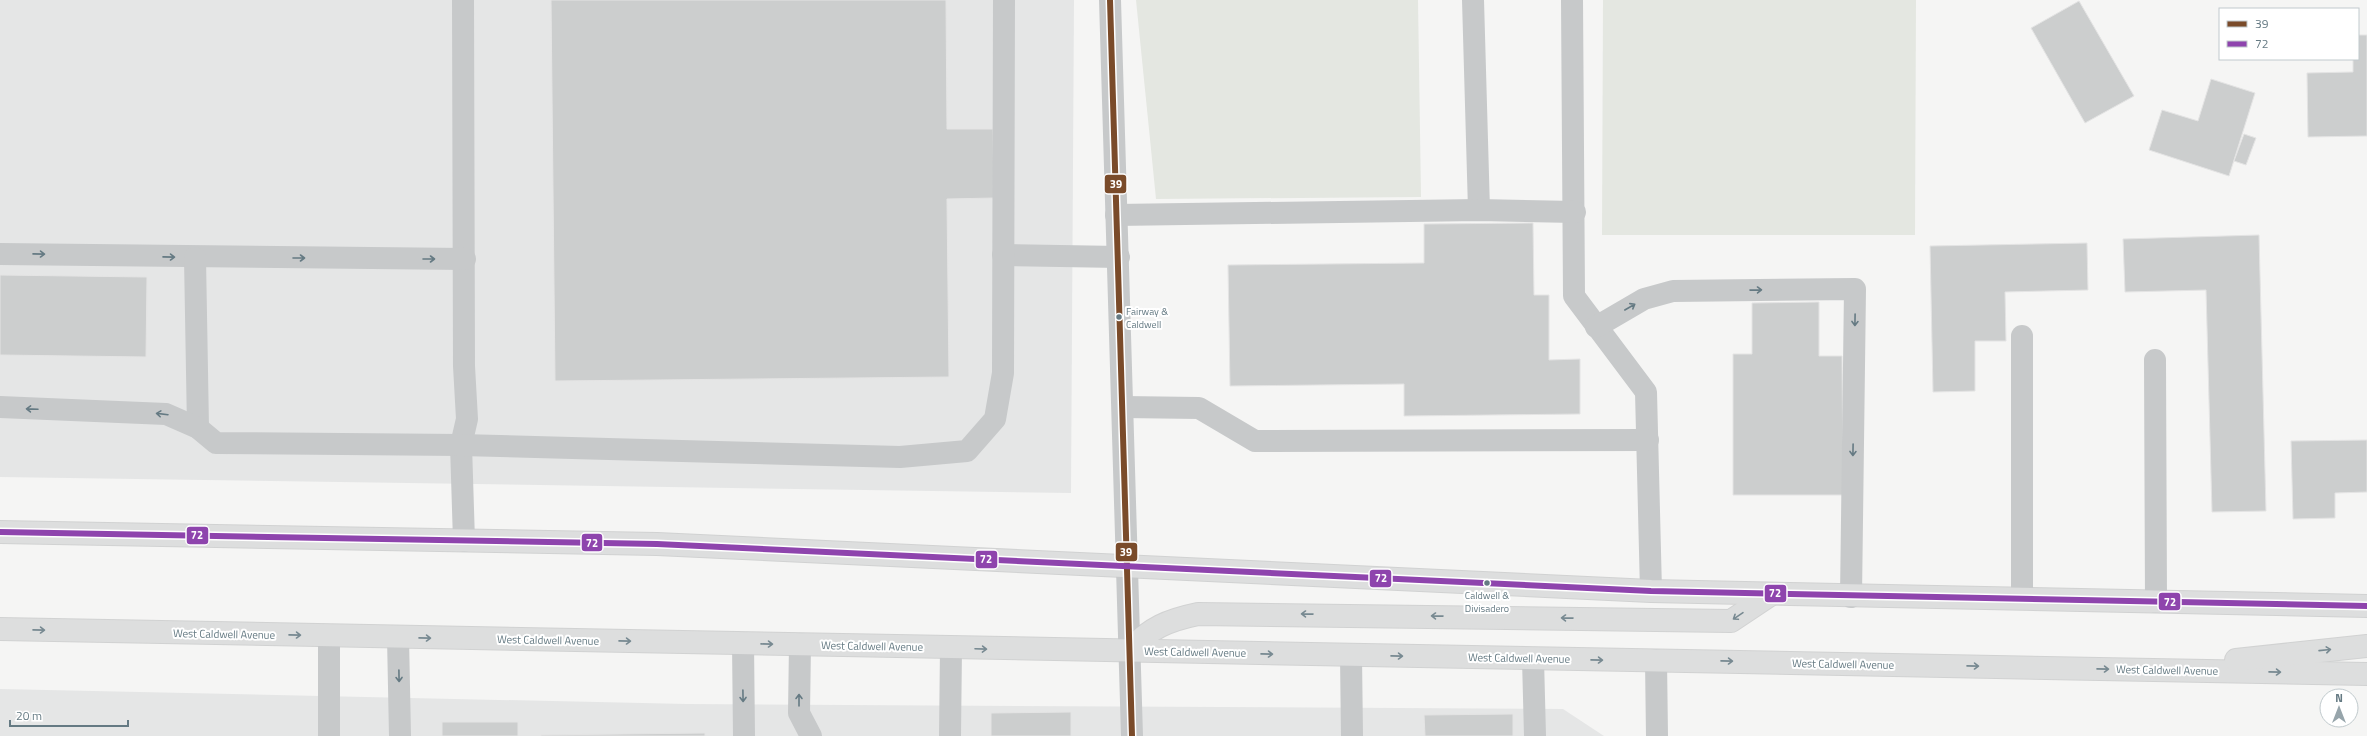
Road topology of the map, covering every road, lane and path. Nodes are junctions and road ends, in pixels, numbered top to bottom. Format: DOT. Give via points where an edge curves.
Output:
graph roads {
  1 [pos="463,0"];
  2 [pos="1004,0"];
  3 [pos="1110,0"];
  4 [pos="1474,0"];
  5 [pos="1572,0"];
  6 [pos="1479,210"];
  7 [pos="1575,212"];
  8 [pos="1116,215"];
  9 [pos="0,254"];
  10 [pos="1003,255"];
  11 [pos="1119,257"];
  12 [pos="196,258"];
  13 [pos="465,260"];
  14 [pos="1596,327"];
  15 [pos="2022,336"];
  16 [pos="2155,360"];
  17 [pos="0,407"];
  18 [pos="1123,407"];
  19 [pos="198,428"];
  20 [pos="1648,440"];
  21 [pos="461,445"];
  22 [pos="0,532"];
  23 [pos="464,541"];
  24 [pos="1127,565"];
  25 [pos="1651,591"];
  26 [pos="1770,595"];
  27 [pos="1851,597"];
  28 [pos="2022,598"];
  29 [pos="2156,602"];
  30 [pos="2367,606"];
  31 [pos="0,629"];
  32 [pos="329,636"];
  33 [pos="398,637"];
  34 [pos="743,643"];
  35 [pos="800,644"];
  36 [pos="2367,646"];
  37 [pos="951,648"];
  38 [pos="1130,650"];
  39 [pos="1351,656"];
  40 [pos="1532,659"];
  41 [pos="1656,660"];
  42 [pos="2147,670"];
  43 [pos="2367,674"];
  44 [pos="329,736"];
  45 [pos="400,736"];
  46 [pos="744,736"];
  47 [pos="812,736"];
  48 [pos="950,736"];
  49 [pos="1132,736"];
  50 [pos="1352,736"];
  51 [pos="1535,736"];
  52 [pos="1657,736"];
  1 -- 13 [label="street"];
  2 -- 10 [label="street"];
  3 -- 8 [label="street"];
  4 -- 6 [label="street"];
  5 -- 7 [label="street"];
  6 -- 7 [label="street"];
  6 -- 8 [label="street"];
  7 -- 14 [label="street" via="1574,296"];
  8 -- 11 [label="street"];
  9 -- 12 [label="street, one-way"];
  10 -- 11 [label="street"];
  10 -- 21 [label="street" via="1003,373 995,419 966,451 900,457"];
  11 -- 18 [label="street"];
  12 -- 13 [label="street, one-way"];
  12 -- 19 [label="street"];
  13 -- 21 [label="street" via="464,366 467,419"];
  14 -- 20 [label="street" via="1646,392"];
  14 -- 27 [label="street, one-way" via="1644,299 1673,291 1855,289"];
  15 -- 28 [label="street"];
  16 -- 29 [label="street"];
  19 -- 17 [label="street, one-way" via="166,414"];
  18 -- 20 [label="street" via="1199,408 1255,441"];
  18 -- 24 [label="street"];
  19 -- 21 [label="street" via="216,443"];
  20 -- 25 [label="street"];
  21 -- 23 [label="street"];
  22 -- 23 [label="main road"];
  23 -- 24 [label="main road" via="748,547"];
  24 -- 25 [label="main road"];
  24 -- 38 [label="street"];
  25 -- 26 [label="main road"];
  26 -- 27 [label="main road"];
  26 -- 38 [label="main road, one-way" via="1731,621 1198,614 1176,618 1159,626 1143,635"];
  27 -- 28 [label="main road"];
  28 -- 29 [label="main road"];
  29 -- 30 [label="main road"];
  31 -- 32 [label="main road, West Caldwell Avenue, one-way"];
  32 -- 33 [label="main road, West Caldwell Avenue"];
  32 -- 44 [label="street"];
  33 -- 34 [label="main road, West Caldwell Avenue, one-way"];
  33 -- 45 [label="street, one-way"];
  34 -- 35 [label="main road, West Caldwell Avenue, one-way"];
  34 -- 46 [label="street, one-way"];
  35 -- 37 [label="main road, West Caldwell Avenue"];
  47 -- 35 [label="street, one-way" via="799,713"];
  42 -- 36 [label="main road, one-way"];
  37 -- 38 [label="main road, West Caldwell Avenue, one-way"];
  37 -- 48 [label="street"];
  38 -- 39 [label="main road, West Caldwell Avenue, one-way"];
  38 -- 49 [label="street"];
  39 -- 40 [label="main road, West Caldwell Avenue, one-way"];
  39 -- 50 [label="street"];
  40 -- 41 [label="main road, West Caldwell Avenue, one-way"];
  40 -- 51 [label="street"];
  41 -- 42 [label="main road, West Caldwell Avenue, one-way"];
  41 -- 52 [label="street"];
  42 -- 43 [label="main road, West Caldwell Avenue, one-way"];
}
